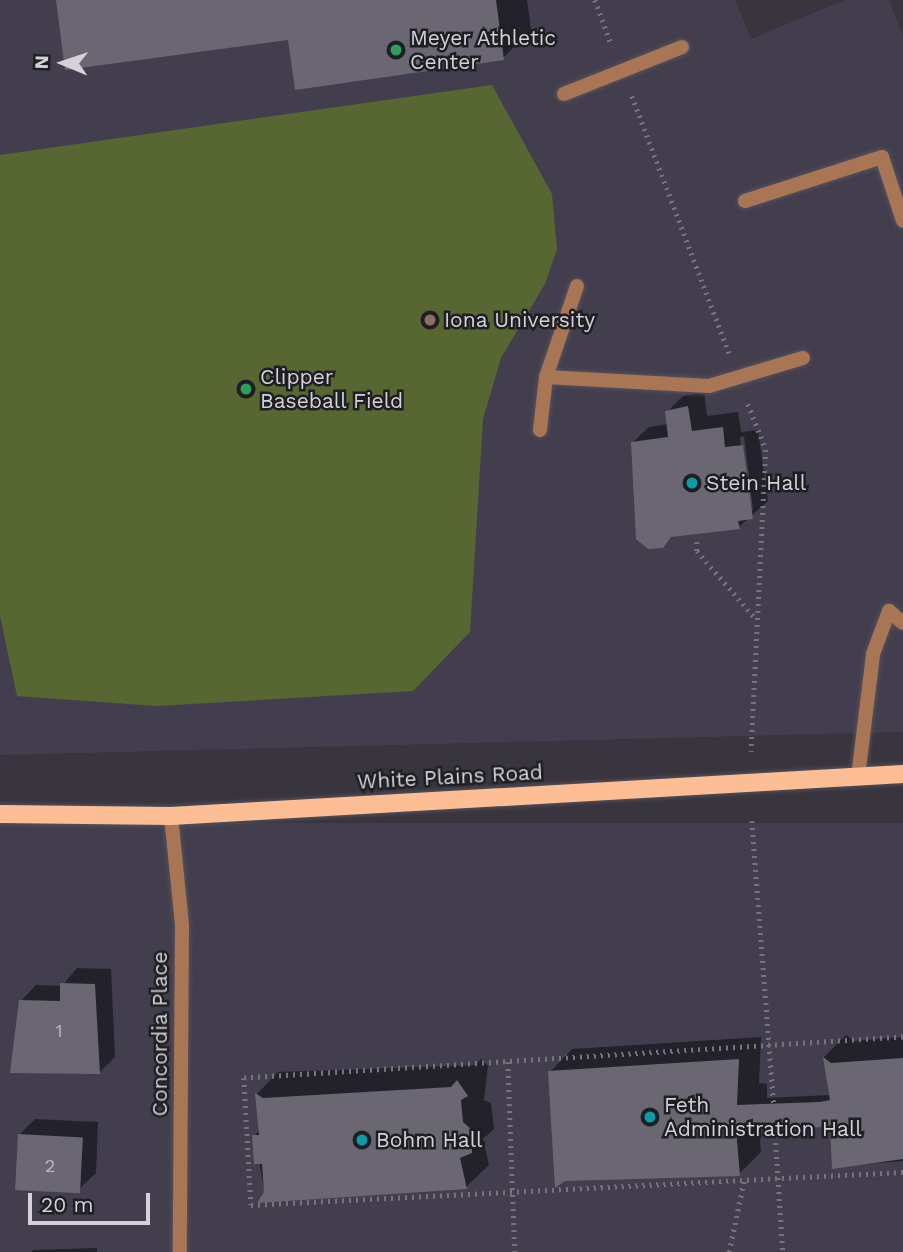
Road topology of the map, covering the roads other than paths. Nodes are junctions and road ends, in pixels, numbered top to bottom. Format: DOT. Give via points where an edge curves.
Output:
graph roads {
  1 [pos="682,47"];
  2 [pos="564,94"];
  3 [pos="745,201"];
  4 [pos="903,221"];
  5 [pos="577,286"];
  6 [pos="803,358"];
  7 [pos="545,377"];
  8 [pos="540,430"];
  9 [pos="903,623"];
  10 [pos="903,774"];
  11 [pos="858,777"];
  12 [pos="0,814"];
  13 [pos="170,816"];
  14 [pos="180,1252"];
  1 -- 2 [label="street"];
  3 -- 4 [label="street" via="882,157"];
  5 -- 7 [label="street"];
  6 -- 7 [label="street" via="709,386"];
  7 -- 8 [label="street"];
  9 -- 11 [label="street" via="889,611 873,654"];
  10 -- 11 [label="main road, White Plains Road"];
  11 -- 13 [label="main road, White Plains Road"];
  12 -- 13 [label="main road, White Plains Road"];
  13 -- 14 [label="street, Concordia Place" via="182,925"];
}
